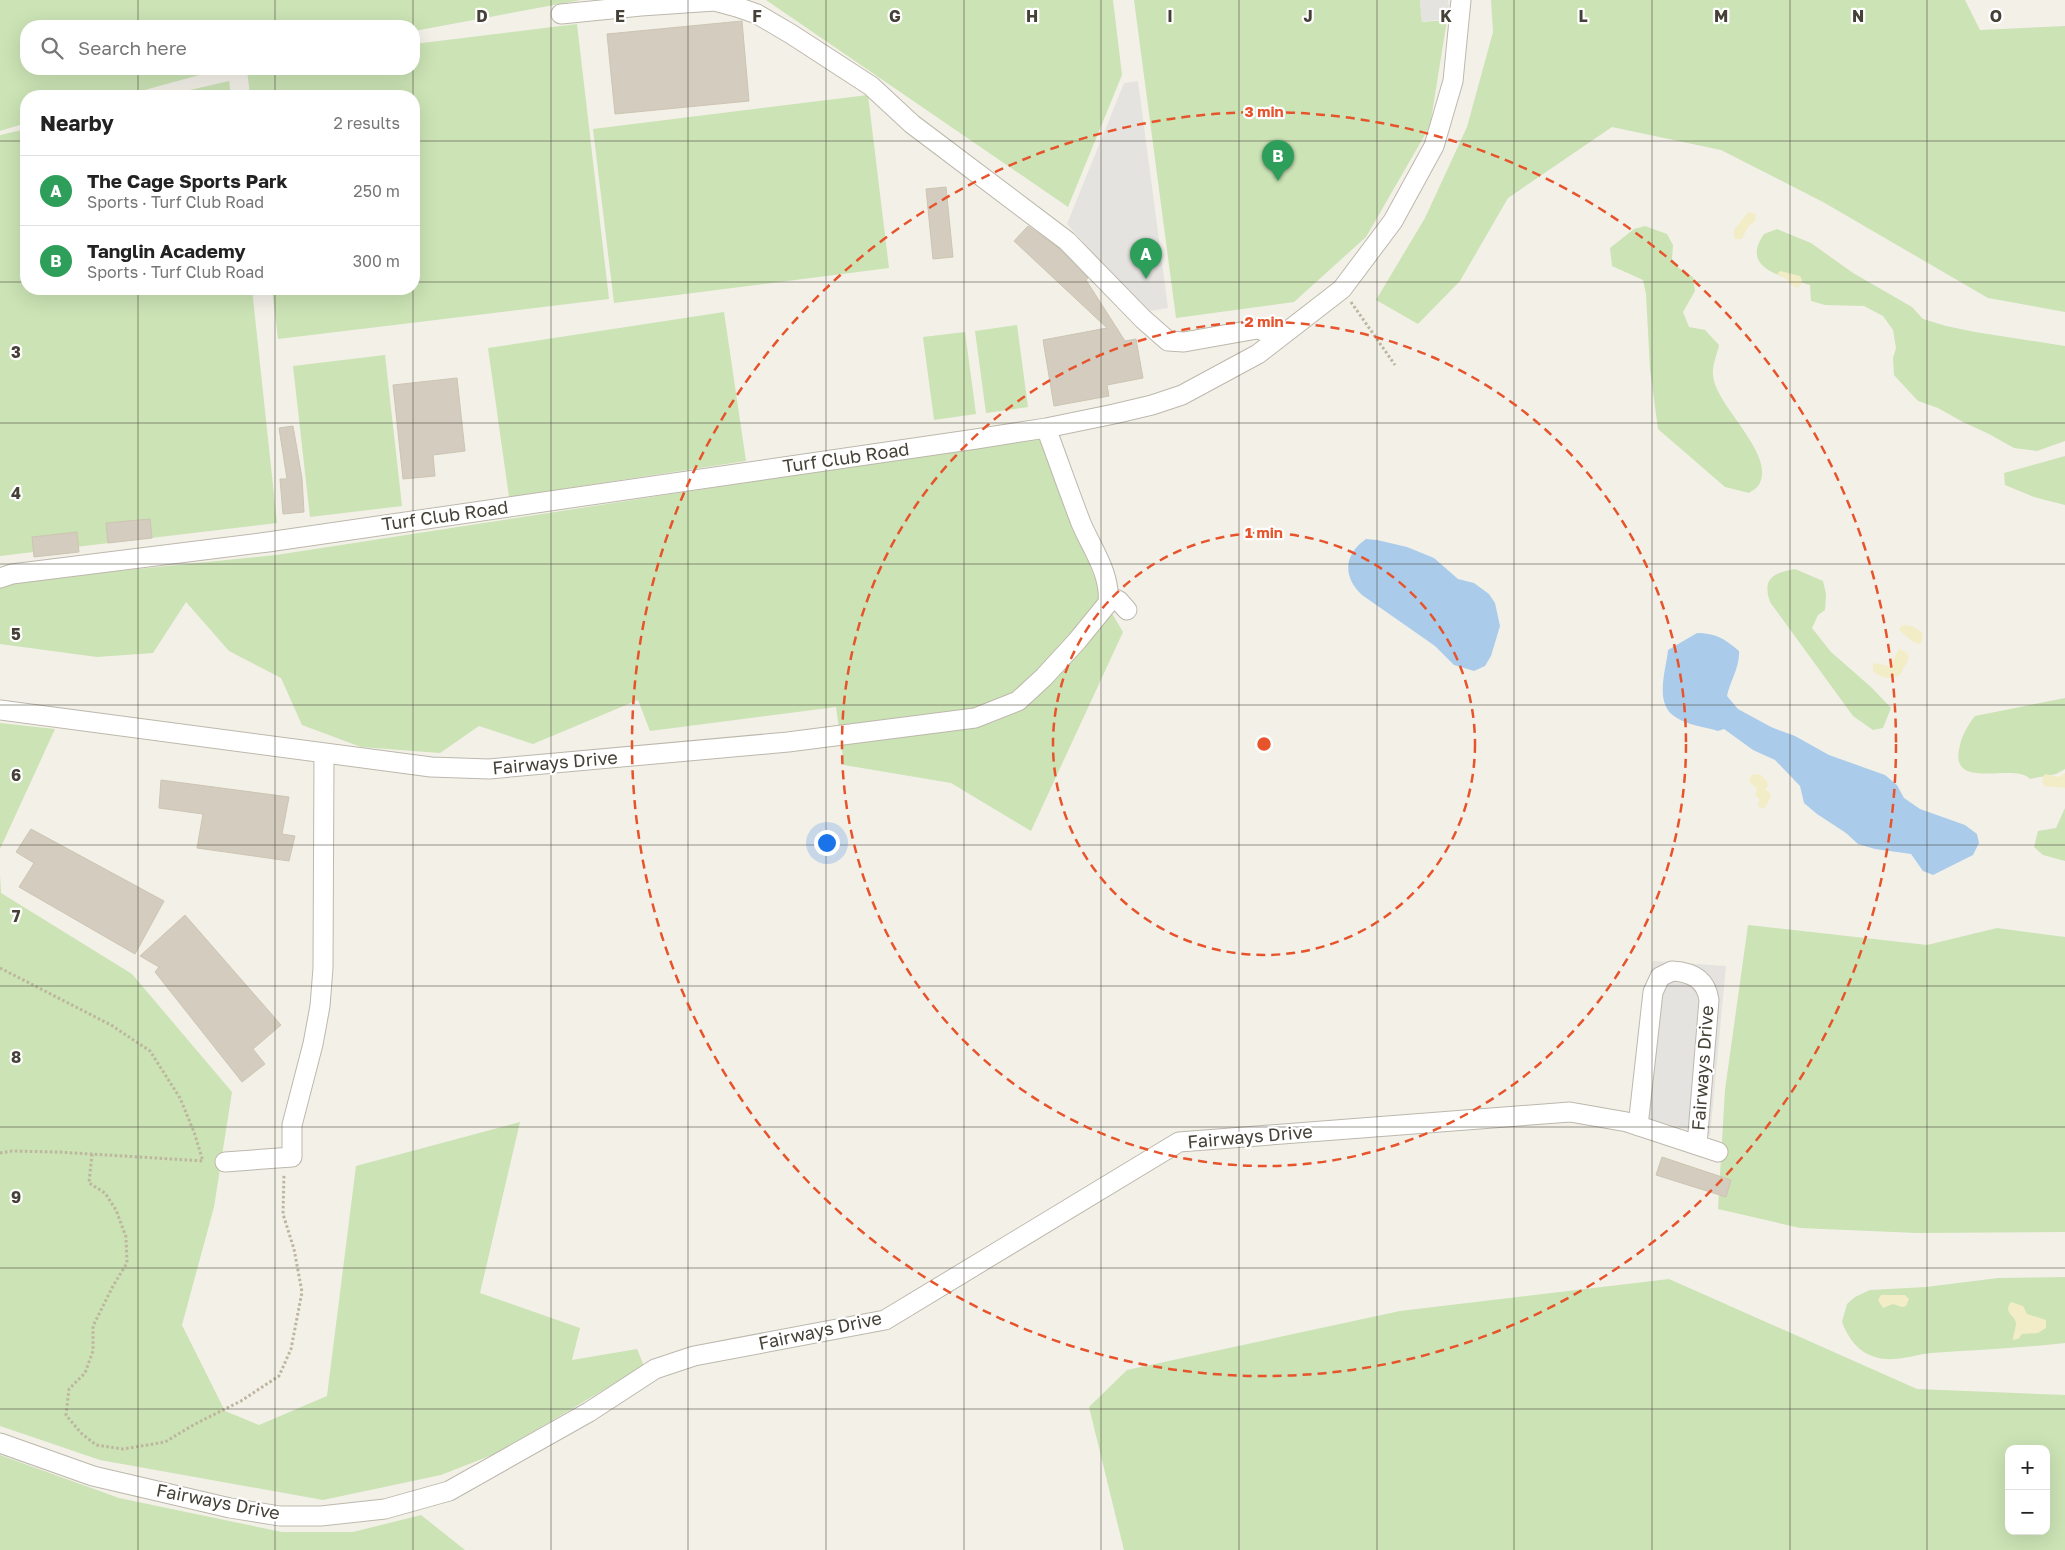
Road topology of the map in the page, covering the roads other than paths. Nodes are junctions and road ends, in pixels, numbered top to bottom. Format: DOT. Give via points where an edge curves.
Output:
graph roads {
  1 [pos="1461,0"];
  2 [pos="561,14"];
  3 [pos="1275,340"];
  4 [pos="1046,428"];
  5 [pos="0,578"];
  6 [pos="1109,596"];
  7 [pos="1127,610"];
  8 [pos="0,710"];
  9 [pos="324,754"];
  10 [pos="1638,1126"];
  11 [pos="1697,1145"];
  12 [pos="1718,1152"];
  13 [pos="225,1162"];
  14 [pos="0,1444"];
  1 -- 3 [label="street, Turf Club Road" via="1453,82 1434,146 1393,221 1342,289"];
  2 -- 3 [label="street" via="715,1 756,14 871,86 912,124 1066,241 1168,341 1184,342 1257,329 1270,333"];
  3 -- 4 [label="street, Turf Club Road" via="1258,354 1182,395 1152,405"];
  4 -- 5 [label="street, Turf Club Road"];
  4 -- 6 [label="street" via="1082,525 1103,569"];
  6 -- 7 [label="street"];
  6 -- 9 [label="street, Fairways Drive" via="1108,603 1077,641 1018,701 975,718 788,742 489,769 431,767"];
  8 -- 9 [label="street, Fairways Drive"];
  9 -- 13 [label="street" via="320,1006 292,1126 292,1157"];
  10 -- 11 [label="street, Fairways Drive"];
  10 -- 11 [label="street, Fairways Drive" via="1651,1001 1660,978 1672,971 1693,975 1708,993 1709,1000"];
  10 -- 14 [label="street, Fairways Drive" via="1570,1112 1179,1142 885,1320 694,1356 656,1369 589,1412 449,1490 385,1509 322,1516 280,1516 230,1508 93,1476"];
  11 -- 12 [label="street, Fairways Drive"];
}
